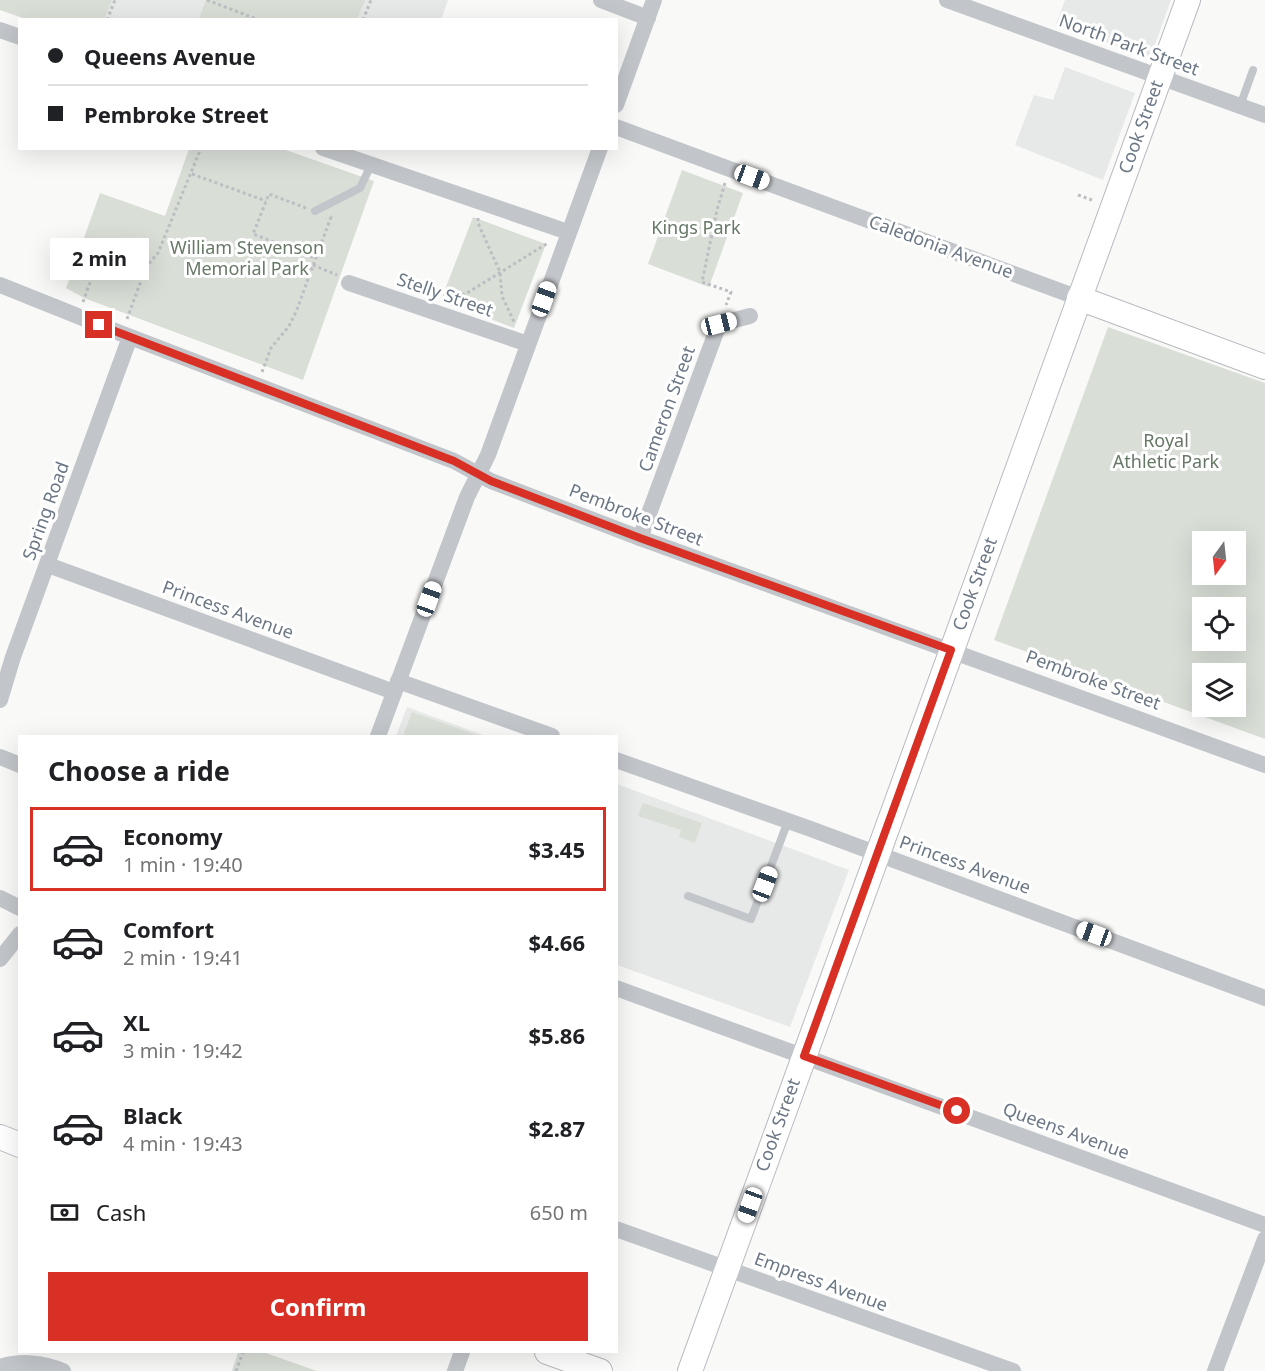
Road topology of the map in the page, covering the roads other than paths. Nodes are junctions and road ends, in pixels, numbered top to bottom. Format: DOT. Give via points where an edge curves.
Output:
graph roads {
  1 [pos="601,0"];
  2 [pos="654,0"];
  3 [pos="946,0"];
  4 [pos="1188,0"];
  5 [pos="648,18"];
  6 [pos="0,30"];
  7 [pos="18,36"];
  8 [pos="1253,70"];
  9 [pos="1160,76"];
  10 [pos="618,100"];
  11 [pos="1240,106"];
  12 [pos="1265,115"];
  13 [pos="618,128"];
  14 [pos="329,150"];
  15 [pos="599,150"];
  16 [pos="371,165"];
  17 [pos="315,211"];
  18 [pos="568,232"];
  19 [pos="344,280"];
  20 [pos="0,285"];
  21 [pos="1079,298"];
  22 [pos="750,316"];
  23 [pos="125,335"];
  24 [pos="528,344"];
  25 [pos="1265,367"];
  26 [pos="478,473"];
  27 [pos="640,538"];
  28 [pos="48,565"];
  29 [pos="951,650"];
  30 [pos="7,655"];
  31 [pos="396,686"];
  32 [pos="0,700"];
  33 [pos="378,735"];
  34 [pos="549,735"];
  35 [pos="0,758"];
  36 [pos="618,761"];
  37 [pos="18,764"];
  38 [pos="1265,765"];
  39 [pos="788,821"];
  40 [pos="877,854"];
  41 [pos="688,896"];
  42 [pos="0,898"];
  43 [pos="18,907"];
  44 [pos="18,936"];
  45 [pos="0,959"];
  46 [pos="618,989"];
  47 [pos="1265,998"];
  48 [pos="804,1056"];
  49 [pos="0,1137"];
  50 [pos="18,1143"];
  51 [pos="1265,1225"];
  52 [pos="618,1229"];
  53 [pos="1265,1239"];
  54 [pos="727,1269"];
  55 [pos="462,1353"];
  56 [pos="550,1353"];
  57 [pos="0,1367"];
  58 [pos="63,1371"];
  59 [pos="455,1371"];
  60 [pos="600,1371"];
  61 [pos="690,1371"];
  62 [pos="1013,1371"];
  63 [pos="1215,1371"];
  1 -- 5 [label="street"];
  2 -- 5 [label="street"];
  3 -- 9 [label="street, North Park Street"];
  4 -- 9 [label="main road, Cook Street"];
  5 -- 10 [label="street"];
  6 -- 7 [label="street"];
  8 -- 11 [label="lane"];
  9 -- 11 [label="street, North Park Street"];
  9 -- 21 [label="main road, Cook Street"];
  11 -- 12 [label="street, North Park Street"];
  13 -- 21 [label="street, Caledonia Avenue"];
  14 -- 16 [label="street"];
  15 -- 18 [label="street"];
  16 -- 17 [label="lane" via="360,188"];
  16 -- 18 [label="street"];
  18 -- 24 [label="street"];
  19 -- 24 [label="street, Stelly Street"];
  20 -- 23 [label="street, Pembroke Street"];
  21 -- 25 [label="main road, Caledonia Avenue"];
  21 -- 29 [label="main road, Cook Street"];
  22 -- 27 [label="street, Cameron Street" via="719,324"];
  23 -- 26 [label="street, Pembroke Street"];
  23 -- 28 [label="street, Spring Road"];
  24 -- 26 [label="street"];
  26 -- 27 [label="street, Pembroke Street"];
  26 -- 31 [label="street"];
  27 -- 29 [label="street, Pembroke Street"];
  28 -- 30 [label="street, Spring Road"];
  28 -- 31 [label="street, Princess Avenue"];
  29 -- 38 [label="street, Pembroke Street"];
  29 -- 40 [label="main road, Cook Street"];
  30 -- 32 [label="street, Spring Road"];
  31 -- 33 [label="street"];
  31 -- 34 [label="street, Princess Avenue"];
  35 -- 37 [label="street"];
  36 -- 39 [label="street, Princess Avenue"];
  39 -- 40 [label="street, Princess Avenue"];
  39 -- 41 [label="lane" via="752,919"];
  40 -- 47 [label="street, Princess Avenue"];
  40 -- 48 [label="main road, Cook Street"];
  42 -- 43 [label="street"];
  44 -- 45 [label="street"];
  46 -- 48 [label="street, Queens Avenue"];
  48 -- 51 [label="street, Queens Avenue"];
  48 -- 54 [label="main road, Cook Street"];
  49 -- 50 [label="main road"];
  52 -- 54 [label="street, Empress Avenue"];
  53 -- 63 [label="street"];
  54 -- 61 [label="main road, Cook Street"];
  54 -- 62 [label="street, Empress Avenue"];
  55 -- 59 [label="street"];
  56 -- 60 [label="main road"];
  57 -- 58 [label="street" via="24,1363 50,1365"];
}
